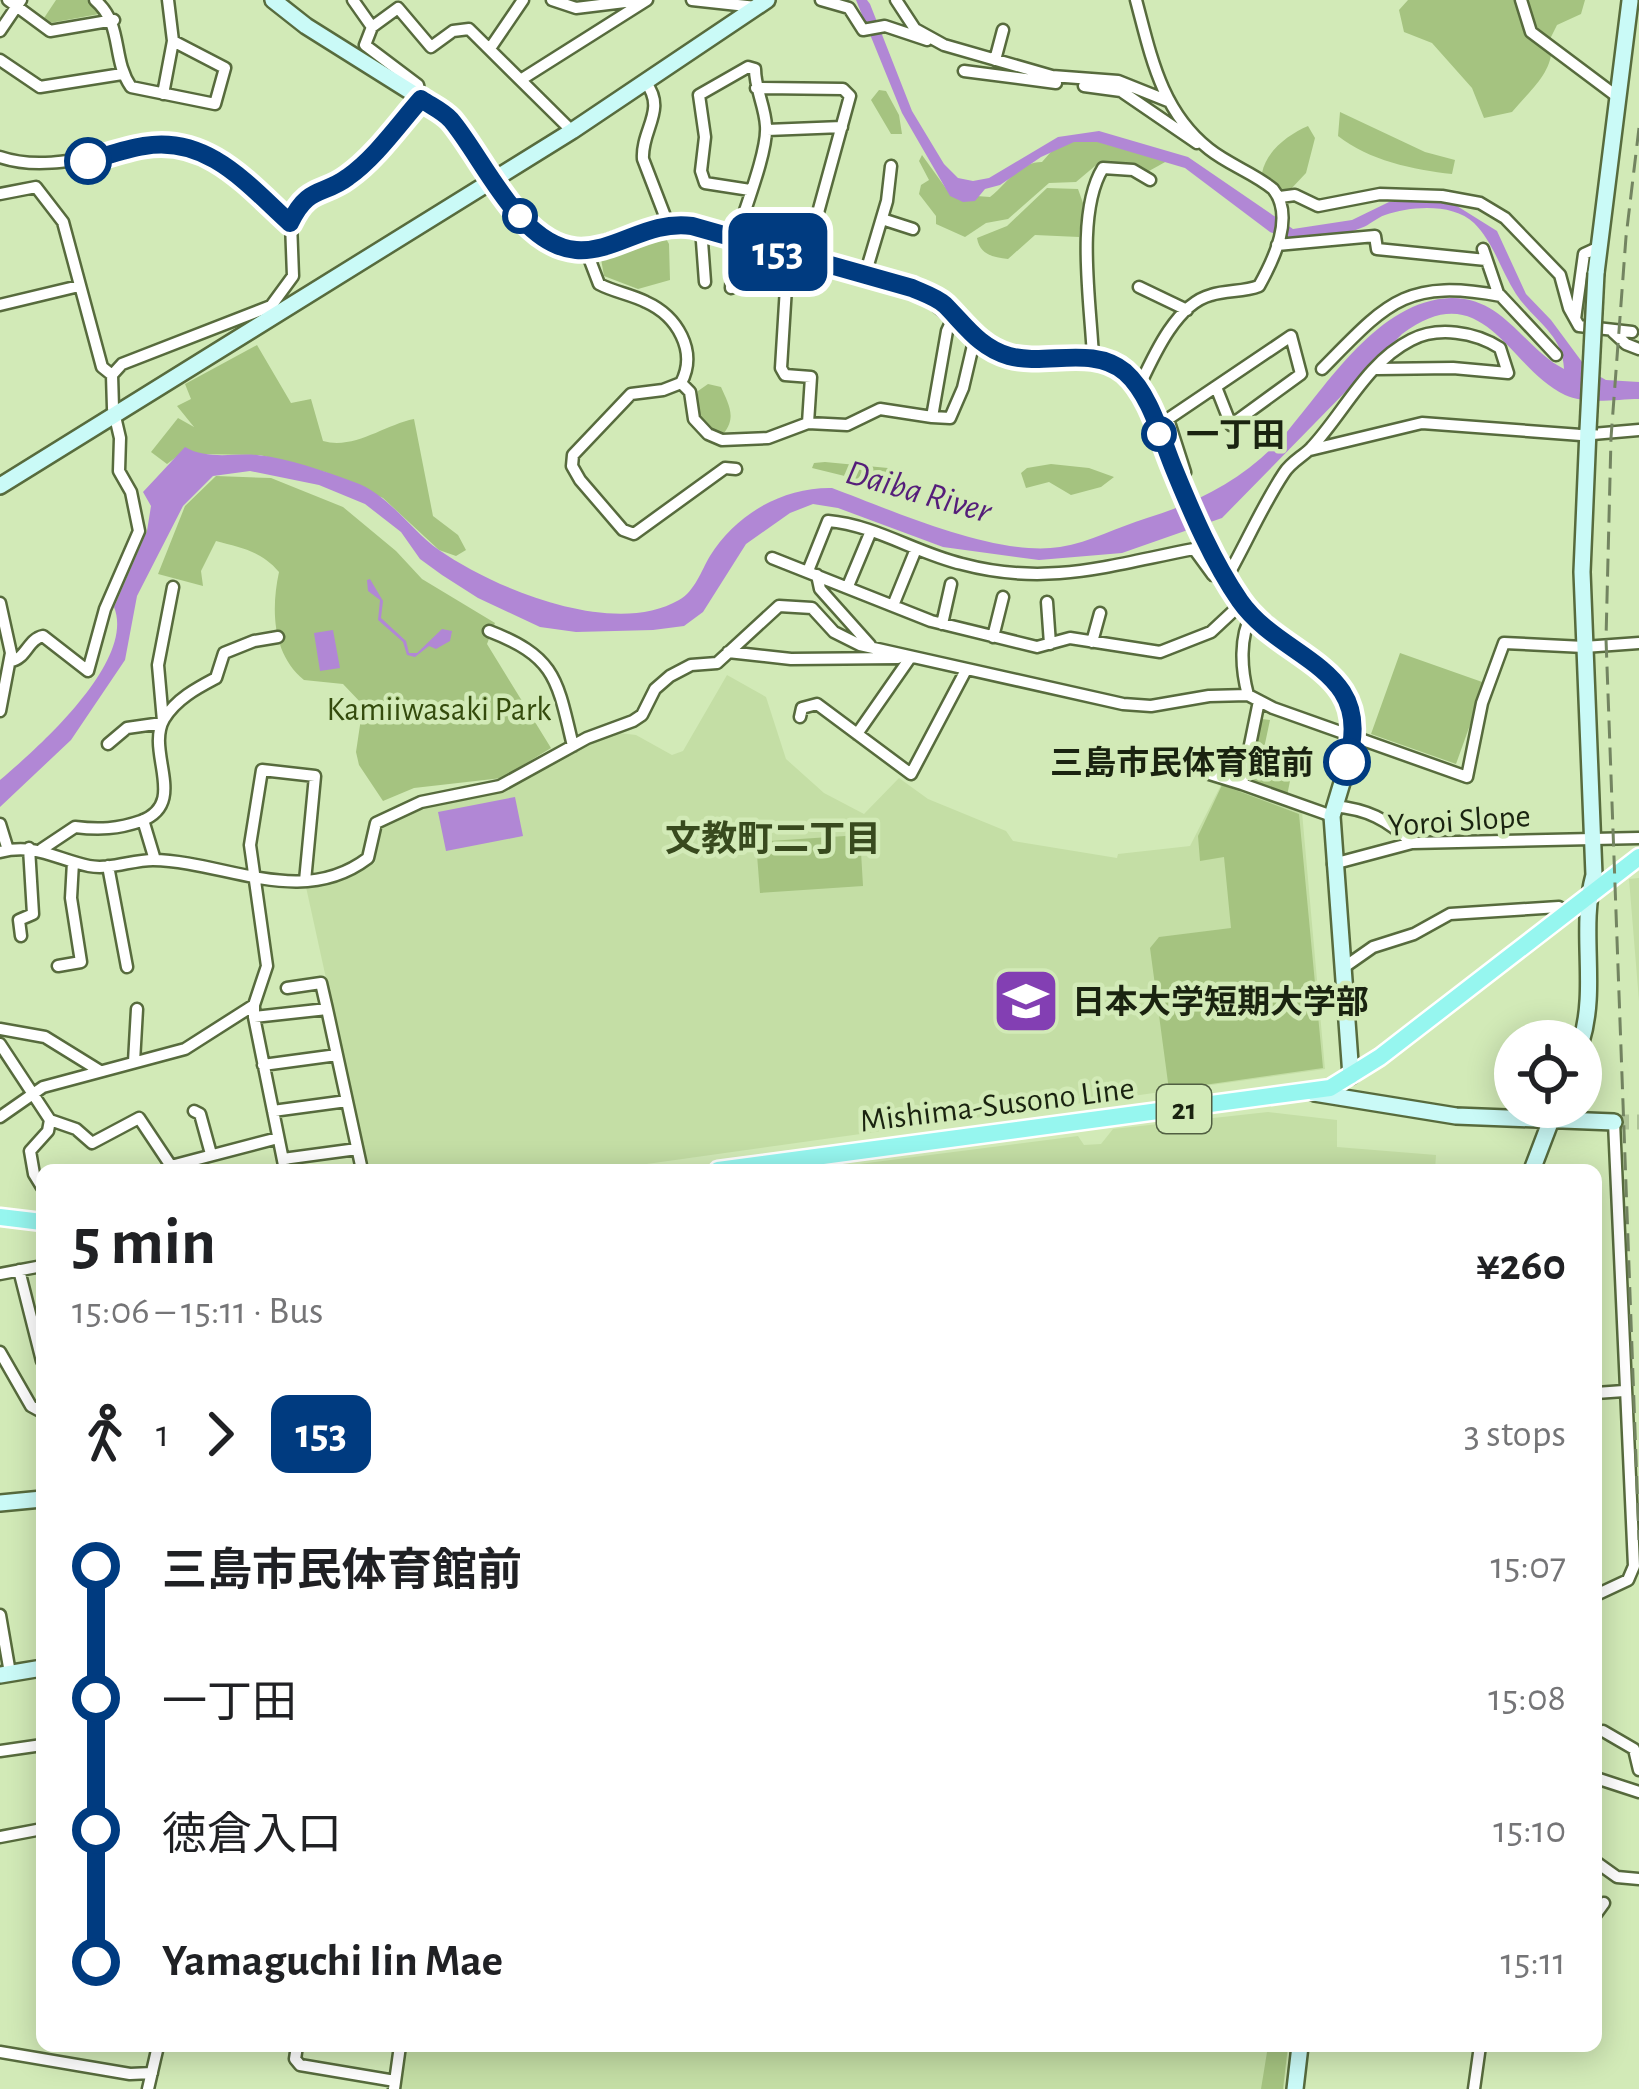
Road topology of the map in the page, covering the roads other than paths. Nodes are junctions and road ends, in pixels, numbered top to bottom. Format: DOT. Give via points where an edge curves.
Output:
graph roads {
  1 [pos="95,0"];
  2 [pos="168,0"];
  3 [pos="273,0"];
  4 [pos="353,0"];
  5 [pos="523,0"];
  6 [pos="552,0"];
  7 [pos="645,0"];
  8 [pos="692,0"];
  9 [pos="821,0"];
  10 [pos="896,0"];
  11 [pos="1136,0"];
  12 [pos="1520,0"];
  13 [pos="1630,0"];
  14 [pos="15,2"];
  15 [pos="761,3"];
  16 [pos="1639,10"];
  17 [pos="114,20"];
  18 [pos="372,27"];
  19 [pos="1003,30"];
  20 [pos="0,31"];
  21 [pos="934,40"];
  22 [pos="173,41"];
  23 [pos="491,47"];
  24 [pos="0,59"];
  25 [pos="995,60"];
  26 [pos="964,71"];
  27 [pos="122,74"];
  28 [pos="523,79"];
  29 [pos="1080,82"];
  30 [pos="646,83"];
  31 [pos="756,88"];
  32 [pos="163,94"];
  33 [pos="1615,95"];
  34 [pos="421,99"];
  35 [pos="1168,101"];
  36 [pos="842,128"];
  37 [pos="572,130"];
  38 [pos="767,130"];
  39 [pos="1210,150"];
  40 [pos="0,157"];
  41 [pos="891,166"];
  42 [pos="494,178"];
  43 [pos="1150,180"];
  44 [pos="751,190"];
  45 [pos="0,194"];
  46 [pos="1280,197"];
  47 [pos="881,219"];
  48 [pos="290,223"];
  49 [pos="668,224"];
  50 [pos="701,228"];
  51 [pos="913,229"];
  52 [pos="736,238"];
  53 [pos="1277,242"];
  54 [pos="1597,248"];
  55 [pos="586,250"];
  56 [pos="796,257"];
  57 [pos="865,275"];
  58 [pos="705,282"];
  59 [pos="80,286"];
  60 [pos="1139,287"];
  61 [pos="731,288"];
  62 [pos="1501,296"];
  63 [pos="0,305"];
  64 [pos="1187,310"];
  65 [pos="954,316"];
  66 [pos="1574,322"];
  67 [pos="1613,332"];
  68 [pos="1633,332"];
  69 [pos="975,337"];
  70 [pos="1639,349"];
  71 [pos="1556,355"];
  72 [pos="1093,358"];
  73 [pos="1322,369"];
  74 [pos="1377,369"];
  75 [pos="112,375"];
  76 [pos="681,382"];
  77 [pos="1139,387"];
  78 [pos="1216,387"];
  79 [pos="114,413"];
  80 [pos="932,417"];
  81 [pos="808,423"];
  82 [pos="1639,430"];
  83 [pos="1588,432"];
  84 [pos="1310,450"];
  85 [pos="736,469"];
  86 [pos="1178,478"];
  87 [pos="0,486"];
  88 [pos="871,531"];
  89 [pos="916,548"];
  90 [pos="772,558"];
  91 [pos="812,573"];
  92 [pos="1225,576"];
  93 [pos="951,584"];
  94 [pos="848,586"];
  95 [pos="173,587"];
  96 [pos="1003,597"];
  97 [pos="1047,602"];
  98 [pos="0,603"];
  99 [pos="894,603"];
  100 [pos="1247,609"];
  101 [pos="1100,613"];
  102 [pos="942,624"];
  103 [pos="489,631"];
  104 [pos="278,637"];
  105 [pos="993,637"];
  106 [pos="1092,642"];
  107 [pos="1639,643"];
  108 [pos="1049,644"];
  109 [pos="872,647"];
  110 [pos="1584,647"];
  111 [pos="728,652"];
  112 [pos="7,654"];
  113 [pos="908,658"];
  114 [pos="966,670"];
  115 [pos="1254,698"];
  116 [pos="0,711"];
  117 [pos="800,717"];
  118 [pos="162,722"];
  119 [pos="857,734"];
  120 [pos="1356,736"];
  121 [pos="108,744"];
  122 [pos="573,746"];
  123 [pos="1203,772"];
  124 [pos="1242,784"];
  125 [pos="1332,811"];
  126 [pos="142,820"];
  127 [pos="0,824"];
  128 [pos="1639,838"];
  129 [pos="1590,839"];
  130 [pos="1412,843"];
  131 [pos="36,849"];
  132 [pos="4,851"];
  133 [pos="1639,857"];
  134 [pos="155,860"];
  135 [pos="73,862"];
  136 [pos="1333,865"];
  137 [pos="108,866"];
  138 [pos="255,880"];
  139 [pos="305,881"];
  140 [pos="1588,896"];
  141 [pos="1568,912"];
  142 [pos="21,936"];
  143 [pos="58,967"];
  144 [pos="127,967"];
  145 [pos="1343,968"];
  146 [pos="287,988"];
  147 [pos="137,1009"];
  148 [pos="327,1009"];
  149 [pos="254,1011"];
  150 [pos="1586,1020"];
  151 [pos="0,1029"];
  152 [pos="0,1044"];
  153 [pos="338,1055"];
  154 [pos="134,1062"];
  155 [pos="263,1065"];
  156 [pos="100,1071"];
  157 [pos="1351,1076"];
  158 [pos="34,1093"];
  159 [pos="1311,1093"];
  160 [pos="347,1101"];
  161 [pos="194,1111"];
  162 [pos="273,1112"];
  163 [pos="1494,1115"];
  164 [pos="0,1117"];
  165 [pos="50,1120"];
  166 [pos="1602,1120"];
  167 [pos="1614,1122"];
  168 [pos="1548,1128"];
  169 [pos="278,1138"];
  170 [pos="357,1149"];
  171 [pos="211,1154"];
  172 [pos="170,1164"];
  173 [pos="178,1164"];
  174 [pos="284,1164"];
  175 [pos="289,1164"];
  176 [pos="361,1164"];
  177 [pos="764,1164"];
  178 [pos="1534,1164"];
  179 [pos="36,1176"];
  180 [pos="0,1216"];
  181 [pos="36,1221"];
  182 [pos="36,1267"];
  183 [pos="19,1270"];
  184 [pos="0,1274"];
  185 [pos="36,1337"];
  186 [pos="0,1352"];
  187 [pos="1624,1391"];
  188 [pos="1602,1393"];
  189 [pos="36,1409"];
  190 [pos="36,1500"];
  191 [pos="0,1503"];
  192 [pos="1602,1592"];
  193 [pos="0,1615"];
  194 [pos="36,1669"];
  195 [pos="5,1674"];
  196 [pos="1603,1731"];
  197 [pos="36,1746"];
  198 [pos="0,1751"];
  199 [pos="1639,1770"];
  200 [pos="1602,1780"];
  201 [pos="1639,1792"];
  202 [pos="36,1829"];
  203 [pos="0,1837"];
  204 [pos="1602,1866"];
  205 [pos="1639,1879"];
  206 [pos="1604,1903"];
  207 [pos="1602,1906"];
  208 [pos="0,2052"];
  209 [pos="157,2052"];
  210 [pos="297,2052"];
  211 [pos="399,2052"];
  212 [pos="1299,2052"];
  213 [pos="1479,2052"];
  214 [pos="152,2073"];
  215 [pos="395,2085"];
  216 [pos="148,2089"];
  217 [pos="1295,2089"];
  218 [pos="1474,2089"];
  1 -- 17 [label="street"];
  2 -- 22 [label="street"];
  3 -- 34 [label="street"];
  4 -- 18 [label="street"];
  5 -- 23 [label="street"];
  6 -- 7 [label="street" via="576,8"];
  7 -- 28 [label="street"];
  8 -- 15 [label="street"];
  9 -- 21 [label="street" via="849,8 867,30 881,25"];
  10 -- 21 [label="street" via="910,24"];
  11 -- 35 [label="street"];
  12 -- 33 [label="street" via="1531,32"];
  13 -- 16 [label="street"];
  13 -- 33 [label="street"];
  14 -- 17 [label="street" via="50,31"];
  14 -- 20 [label="street"];
  15 -- 30 [label="street"];
  17 -- 27 [label="street"];
  18 -- 23 [label="street" via="398,8 431,47 466,28"];
  18 -- 34 [label="street" via="365,45 418,85"];
  19 -- 25 [label="street"];
  21 -- 25 [label="street"];
  22 -- 32 [label="street"];
  22 -- 32 [label="street" via="225,68 215,104"];
  23 -- 28 [label="street"];
  24 -- 27 [label="street" via="37,87"];
  25 -- 29 [label="street"];
  26 -- 29 [label="street"];
  27 -- 32 [label="street" via="131,87"];
  28 -- 37 [label="street"];
  29 -- 35 [label="street" via="1118,80"];
  29 -- 39 [label="street" via="1121,91"];
  30 -- 37 [label="street"];
  30 -- 49 [label="street" via="656,111 643,159"];
  31 -- 36 [label="street" via="846,90"];
  31 -- 38 [label="street"];
  31 -- 44 [label="street" via="755,69 748,68 699,95 705,183"];
  33 -- 54 [label="street"];
  34 -- 42 [label="street" via="452,122"];
  34 -- 48 [label="street" via="351,175 320,188"];
  35 -- 39 [label="street"];
  36 -- 38 [label="street"];
  36 -- 56 [label="street"];
  37 -- 42 [label="street"];
  38 -- 44 [label="street"];
  39 -- 46 [label="street"];
  40 -- 48 [label="street" via="88,161 152,145 190,148 221,160"];
  41 -- 47 [label="street"];
  42 -- 55 [label="street" via="540,235"];
  42 -- 79 [label="street"];
  43 -- 72 [label="street" via="1103,168 1094,186"];
  44 -- 52 [label="street"];
  45 -- 59 [label="street" via="35,187 63,222"];
  46 -- 53 [label="street"];
  46 -- 66 [label="street" via="1295,194 1318,206 1380,194 1480,202 1560,275"];
  47 -- 51 [label="street"];
  47 -- 57 [label="street"];
  48 -- 75 [label="street" via="293,275 272,306 122,364"];
  49 -- 50 [label="street"];
  49 -- 55 [label="street"];
  50 -- 52 [label="street"];
  50 -- 58 [label="street"];
  52 -- 56 [label="street"];
  52 -- 61 [label="street"];
  53 -- 62 [label="street" via="1375,236 1377,248 1485,255"];
  53 -- 64 [label="street" via="1259,286 1209,295"];
  54 -- 66 [label="street" via="1584,254"];
  54 -- 83 [label="street, bridge"];
  55 -- 76 [label="street" via="599,284 656,307 674,325 689,349"];
  56 -- 57 [label="street"];
  56 -- 81 [label="street" via="781,368 811,377"];
  57 -- 65 [label="street" via="928,295"];
  59 -- 63 [label="street"];
  59 -- 75 [label="street" via="102,367"];
  60 -- 64 [label="street"];
  62 -- 71 [label="street"];
  62 -- 73 [label="street" via="1455,288 1409,295"];
  64 -- 77 [label="street"];
  65 -- 69 [label="street"];
  65 -- 80 [label="street"];
  66 -- 67 [label="street"];
  67 -- 68 [label="street"];
  67 -- 70 [label="street"];
  69 -- 72 [label="street" via="1020,358"];
  69 -- 80 [label="street" via="950,418"];
  72 -- 77 [label="street"];
  74 -- 74 [label="street" via="1414,338 1449,332 1500,348 1508,373"];
  74 -- 84 [label="street"];
  75 -- 79 [label="street"];
  76 -- 81 [label="street" via="694,419 715,438 768,438"];
  76 -- 85 [label="street" via="631,394 576,448 572,466 580,480 634,534 725,468"];
  77 -- 86 [label="street"];
  78 -- 78 [label="street" via="1272,349 1291,336 1301,374 1231,425"];
  78 -- 86 [label="street" via="1168,419 1184,463"];
  79 -- 87 [label="street"];
  79 -- 112 [label="street" via="119,470 139,531 105,609 93,662 88,670 43,635 16,661"];
  80 -- 81 [label="street" via="880,410 848,425"];
  82 -- 83 [label="street"];
  83 -- 84 [label="street" via="1422,423"];
  83 -- 110 [label="street"];
  84 -- 92 [label="street" via="1286,469"];
  86 -- 92 [label="street"];
  88 -- 89 [label="street"];
  88 -- 91 [label="street" via="825,521"];
  88 -- 94 [label="street"];
  89 -- 92 [label="street" via="992,571 1049,576 1193,549 1213,575"];
  89 -- 99 [label="street"];
  90 -- 91 [label="street"];
  91 -- 94 [label="street"];
  91 -- 109 [label="street"];
  92 -- 100 [label="street"];
  93 -- 102 [label="street"];
  94 -- 99 [label="street"];
  95 -- 118 [label="street" via="158,665"];
  96 -- 105 [label="street"];
  97 -- 108 [label="street"];
  98 -- 112 [label="street"];
  99 -- 102 [label="street"];
  100 -- 106 [label="street" via="1167,650"];
  100 -- 115 [label="street" via="1243,668"];
  100 -- 120 [label="street" via="1329,675 1344,694"];
  101 -- 106 [label="street"];
  102 -- 105 [label="street"];
  103 -- 122 [label="street" via="544,663"];
  104 -- 118 [label="street" via="224,653 216,678 188,693"];
  105 -- 108 [label="street"];
  106 -- 108 [label="street"];
  107 -- 110 [label="street"];
  109 -- 111 [label="street" via="834,632 812,608 787,604"];
  109 -- 113 [label="street"];
  110 -- 120 [label="street" via="1504,643 1467,777"];
  110 -- 129 [label="street"];
  111 -- 113 [label="street"];
  111 -- 122 [label="street" via="714,664 678,671 655,689 642,715"];
  112 -- 116 [label="street"];
  113 -- 114 [label="street"];
  113 -- 119 [label="street"];
  114 -- 115 [label="street" via="1123,704"];
  114 -- 119 [label="street" via="911,774"];
  115 -- 120 [label="street"];
  115 -- 124 [label="street"];
  117 -- 119 [label="street" via="814,703"];
  118 -- 121 [label="street" via="128,728"];
  118 -- 126 [label="street" via="164,803"];
  120 -- 125 [label="street"];
  122 -- 139 [label="street" via="500,786 421,802 376,823 368,858"];
  123 -- 124 [label="street"];
  124 -- 125 [label="street"];
  125 -- 130 [label="street" via="1385,819"];
  125 -- 136 [label="street"];
  126 -- 131 [label="street" via="106,830 75,827"];
  126 -- 134 [label="street"];
  127 -- 132 [label="street"];
  128 -- 129 [label="street, Yoroi Slope"];
  129 -- 130 [label="street, Yoroi Slope"];
  129 -- 140 [label="street"];
  130 -- 136 [label="street, Yoroi Slope"];
  131 -- 132 [label="street"];
  131 -- 135 [label="street"];
  131 -- 142 [label="street" via="33,914 19,920"];
  133 -- 140 [label="main road, Mishima-Susono Line / 21"];
  134 -- 137 [label="street"];
  134 -- 138 [label="street"];
  135 -- 137 [label="street"];
  135 -- 143 [label="street" via="81,962"];
  136 -- 145 [label="street"];
  137 -- 144 [label="street"];
  138 -- 139 [label="street"];
  138 -- 139 [label="street" via="250,845 259,772 269,769 315,776"];
  138 -- 149 [label="street" via="267,966"];
  140 -- 141 [label="main road, Mishima-Susono Line / 21"];
  140 -- 150 [label="street"];
  141 -- 145 [label="street" via="1450,914"];
  141 -- 157 [label="main road, Mishima-Susono Line / 21"];
  145 -- 157 [label="street"];
  146 -- 148 [label="street" via="321,983"];
  147 -- 154 [label="street"];
  148 -- 149 [label="street"];
  148 -- 153 [label="street"];
  149 -- 154 [label="street" via="184,1049"];
  149 -- 155 [label="street"];
  151 -- 156 [label="street" via="45,1037"];
  152 -- 158 [label="street"];
  153 -- 155 [label="street"];
  153 -- 160 [label="street"];
  154 -- 156 [label="street"];
  155 -- 162 [label="street"];
  156 -- 158 [label="street"];
  157 -- 159 [label="main road, Mishima-Susono Line / 21"];
  158 -- 164 [label="street"];
  158 -- 165 [label="street"];
  159 -- 163 [label="street"];
  159 -- 177 [label="main road, Mishima-Susono Line / 21"];
  160 -- 162 [label="street"];
  160 -- 170 [label="street"];
  161 -- 171 [label="street"];
  162 -- 169 [label="street"];
  165 -- 172 [label="street" via="95,1143 139,1118"];
  165 -- 179 [label="street" via="31,1151"];
  166 -- 167 [label="street"];
  167 -- 187 [label="street"];
  168 -- 178 [label="street"];
  169 -- 171 [label="street"];
  169 -- 174 [label="street"];
  170 -- 175 [label="street"];
  170 -- 176 [label="street"];
  171 -- 173 [label="street"];
  180 -- 181 [label="main road"];
  182 -- 183 [label="street"];
  183 -- 184 [label="street"];
  183 -- 185 [label="street"];
  186 -- 189 [label="street"];
  187 -- 188 [label="street"];
  187 -- 192 [label="street" via="1634,1566 1628,1580"];
  190 -- 191 [label="street"];
  193 -- 195 [label="street"];
  194 -- 195 [label="street"];
  196 -- 199 [label="street" via="1634,1749"];
  197 -- 198 [label="street"];
  200 -- 201 [label="street"];
  202 -- 203 [label="street"];
  204 -- 205 [label="street"];
  206 -- 207 [label="street"];
  208 -- 214 [label="street"];
  209 -- 214 [label="street"];
  210 -- 215 [label="street" via="297,2064"];
  211 -- 215 [label="street"];
  212 -- 217 [label="street"];
  213 -- 218 [label="street"];
  214 -- 216 [label="street"];
}
